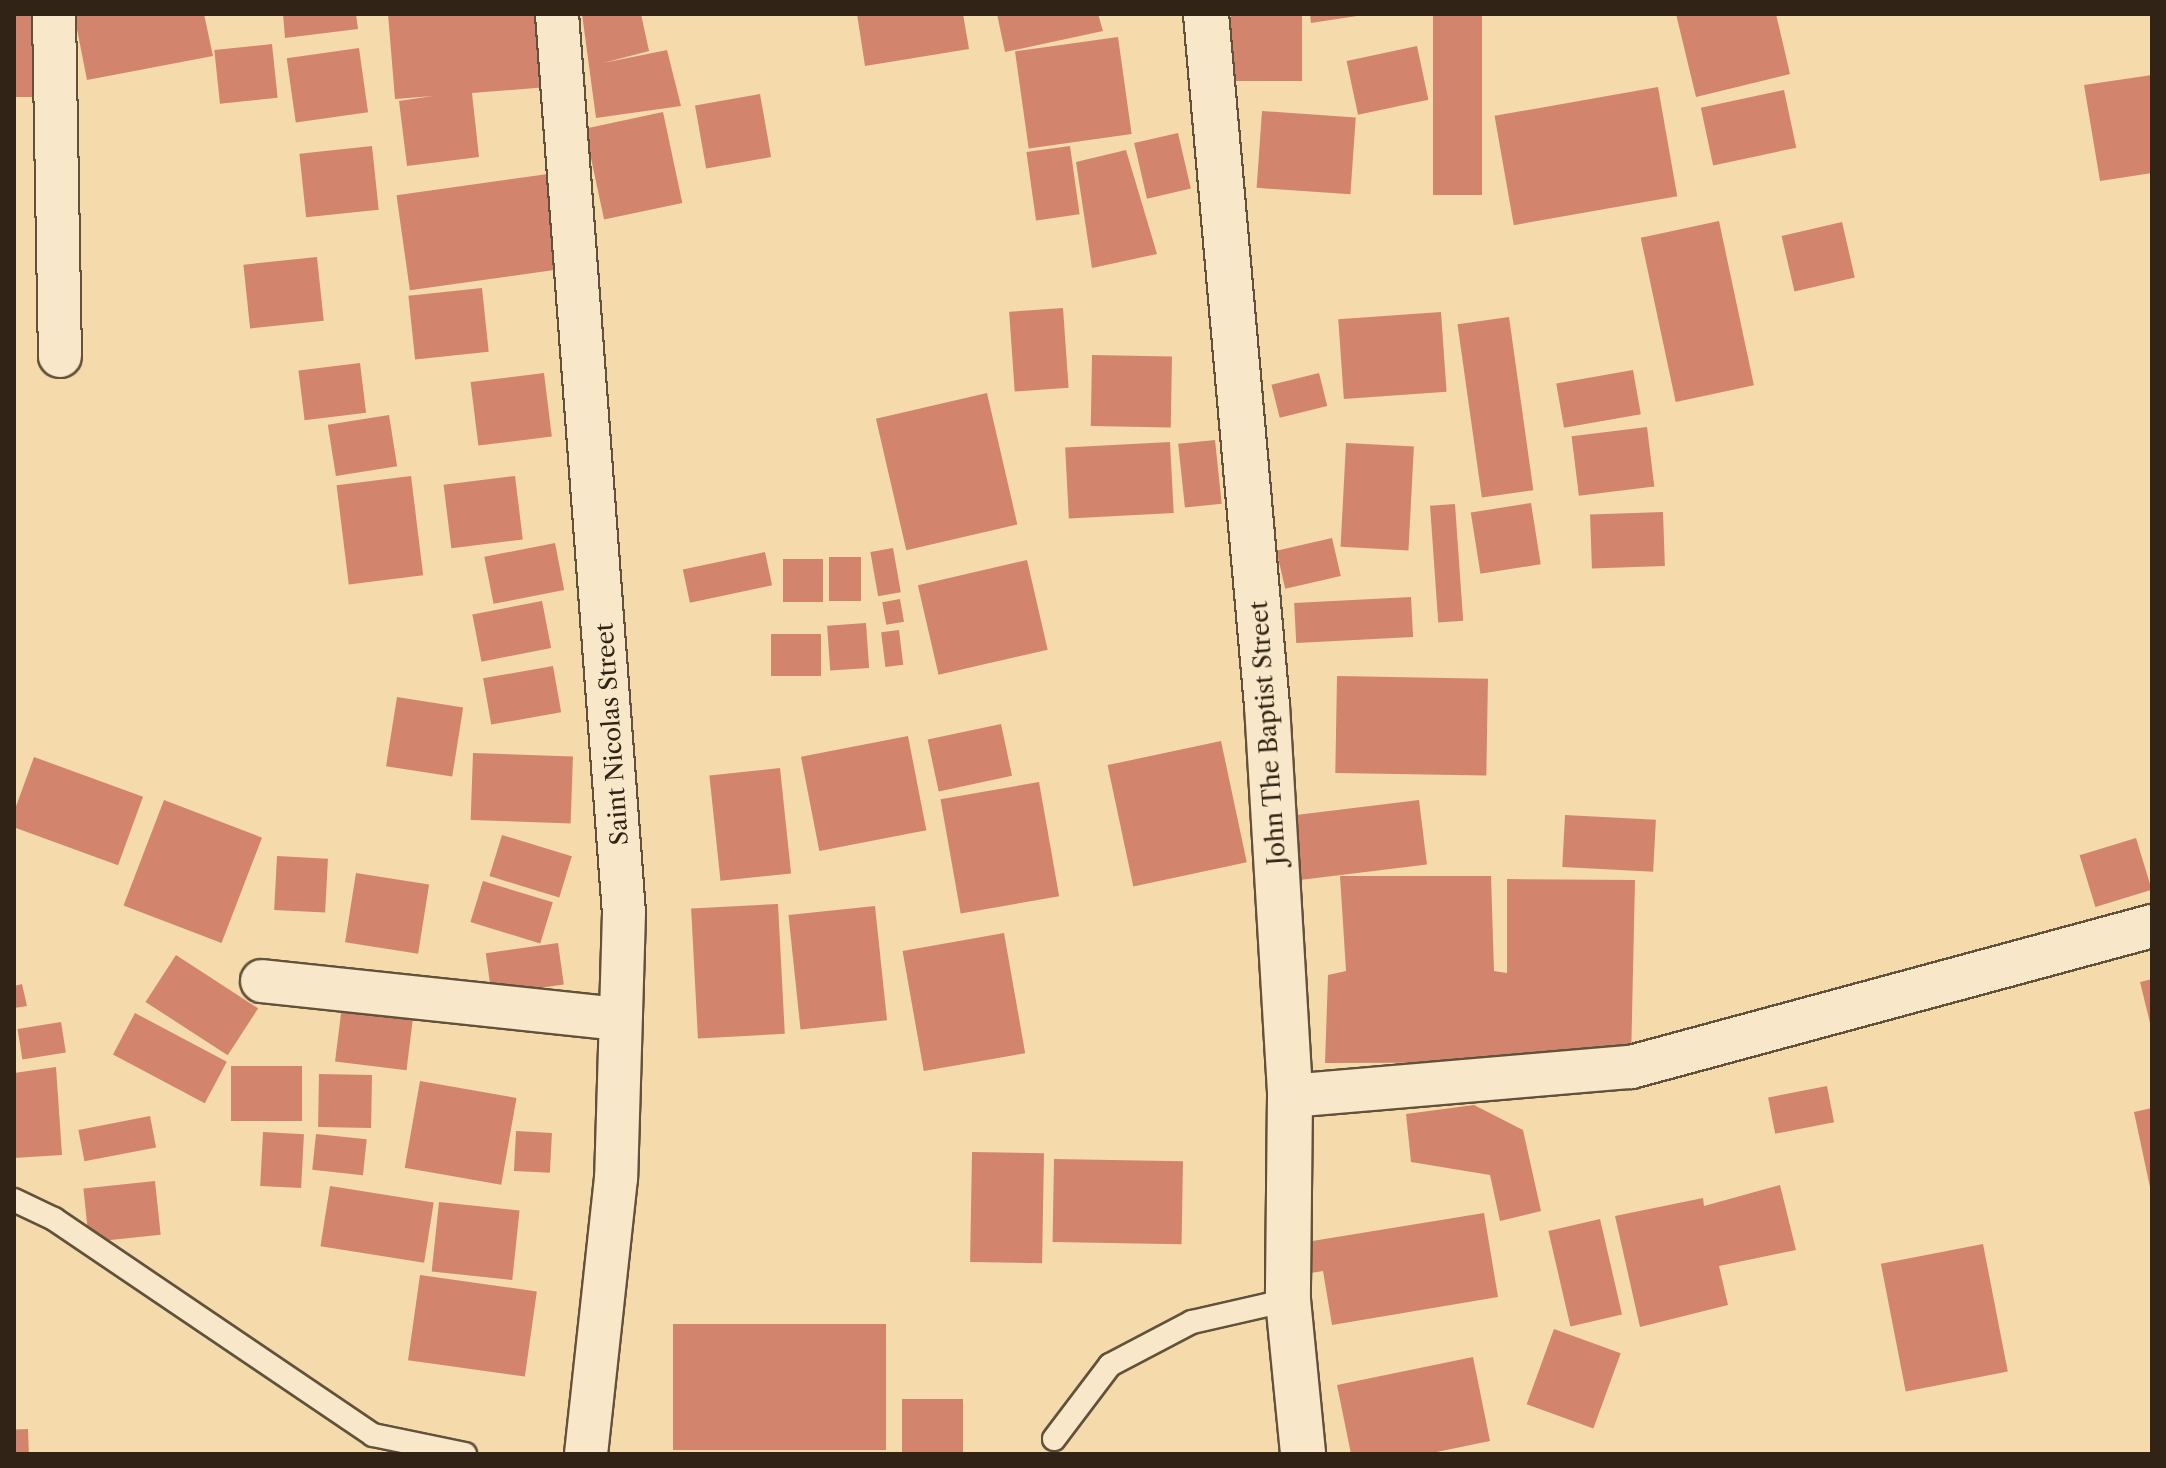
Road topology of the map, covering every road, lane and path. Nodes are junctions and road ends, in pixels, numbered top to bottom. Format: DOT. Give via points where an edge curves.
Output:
graph roads {
  1 [pos="54,14"];
  2 [pos="557,14"];
  3 [pos="1206,14"];
  4 [pos="60,356"];
  5 [pos="2152,926"];
  6 [pos="262,981"];
  7 [pos="620,1019"];
  8 [pos="1290,1096"];
  9 [pos="14,1200"];
  10 [pos="1288,1300"];
  11 [pos="1054,1439"];
  12 [pos="465,1454"];
  13 [pos="586,1454"];
  14 [pos="1303,1454"];
  1 -- 4 [label="street"];
  2 -- 7 [label="street, Saint Nicolas Street" via="624,913"];
  3 -- 8 [label="street, John The Baptist Street" via="1253,509"];
  5 -- 8 [label="street" via="1631,1067"];
  6 -- 7 [label="street"];
  7 -- 13 [label="street, Saint Nicolas Street" via="616,1178"];
  8 -- 10 [label="street, John The Baptist Street"];
  9 -- 12 [label="lane" via="54,1219 373,1435"];
  10 -- 11 [label="lane" via="1192,1322 1110,1365"];
  10 -- 14 [label="street, John The Baptist Street"];
}
